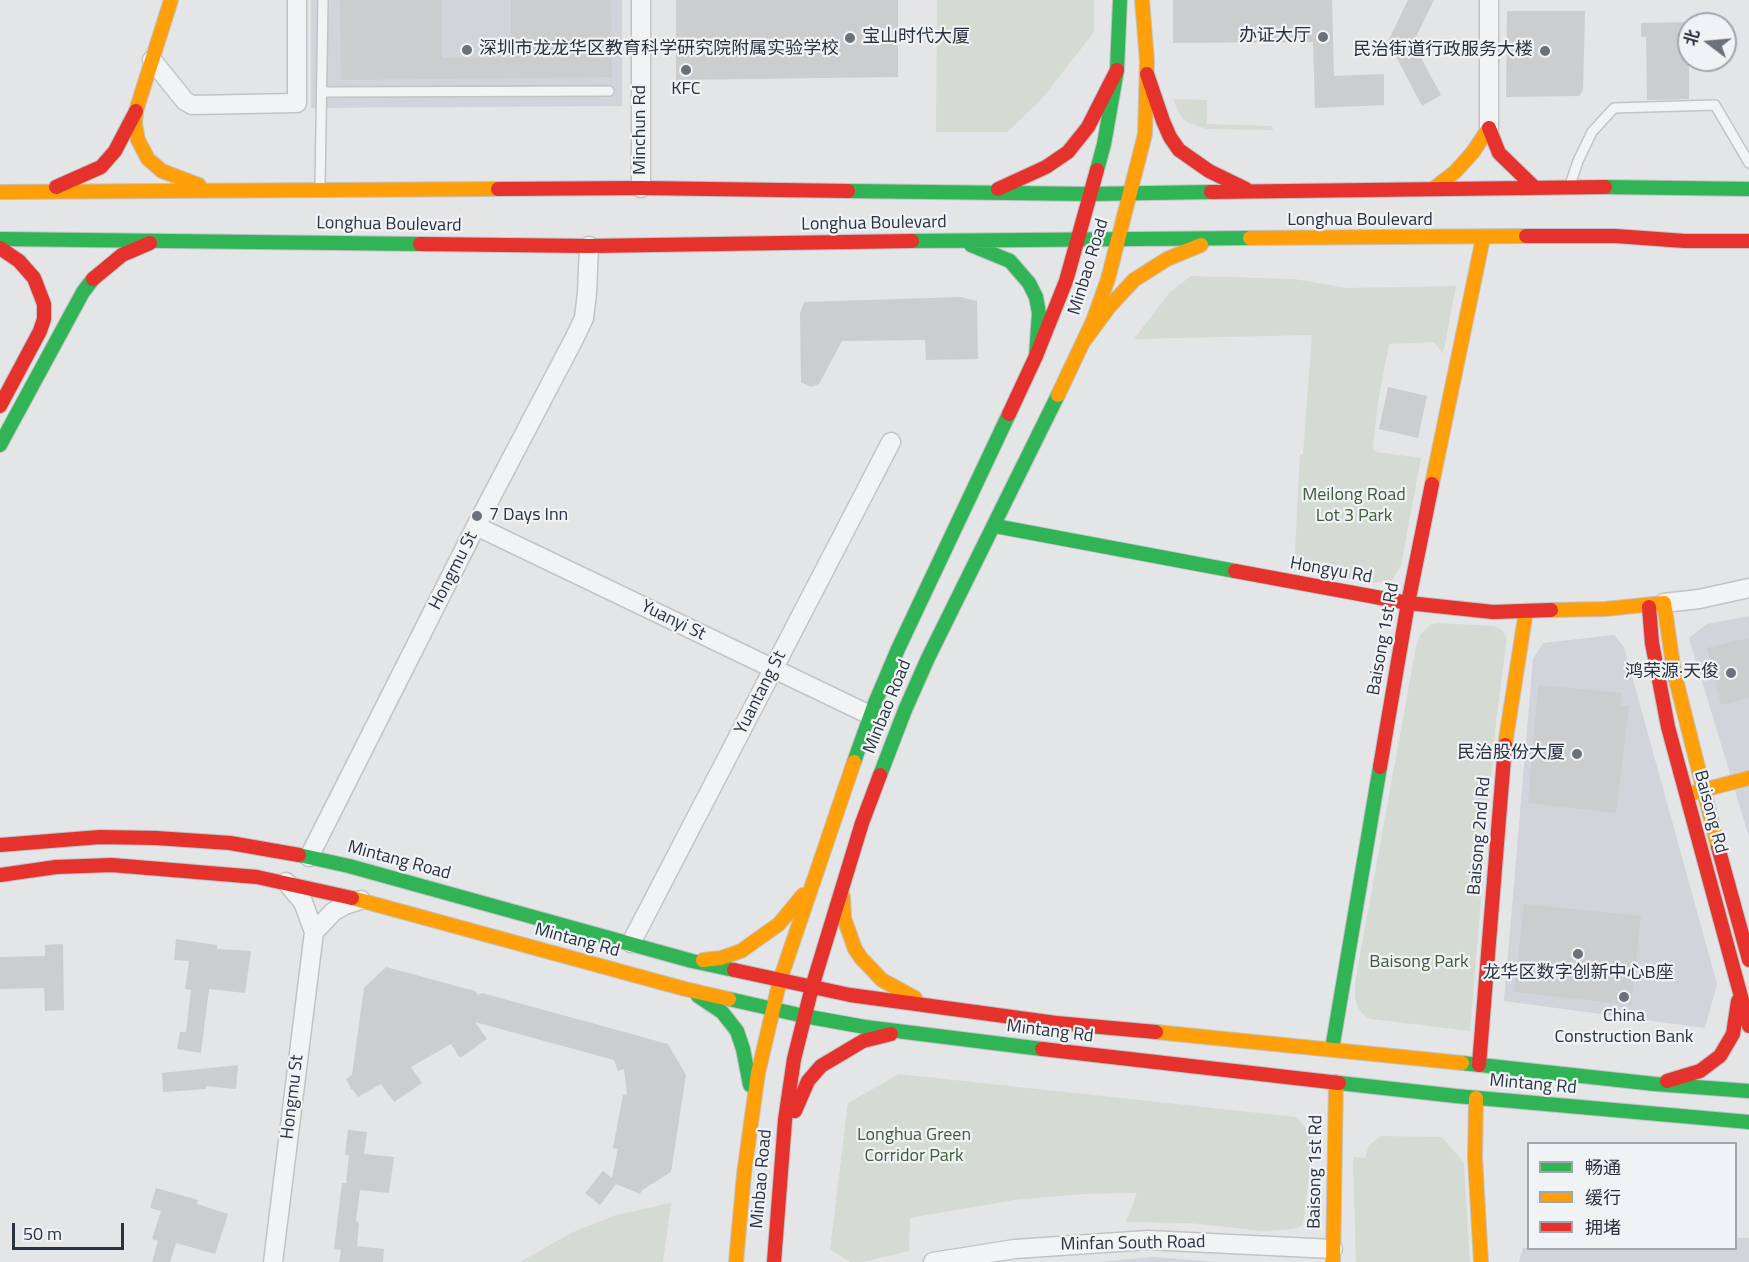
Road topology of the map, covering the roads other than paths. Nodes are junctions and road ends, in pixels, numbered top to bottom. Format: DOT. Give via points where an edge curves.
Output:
graph roads {
  1 [pos="171,0"];
  2 [pos="297,0"];
  3 [pos="323,0"];
  4 [pos="640,0"];
  5 [pos="1119,0"];
  6 [pos="1142,0"];
  7 [pos="1489,0"];
  8 [pos="152,60"];
  9 [pos="1117,70"];
  10 [pos="1147,74"];
  11 [pos="609,91"];
  12 [pos="323,92"];
  13 [pos="136,111"];
  14 [pos="1489,128"];
  15 [pos="1749,163"];
  16 [pos="1570,187"];
  17 [pos="641,188"];
  18 [pos="1534,188"];
  19 [pos="1433,189"];
  20 [pos="1749,189"];
  21 [pos="213,190"];
  22 [pos="320,190"];
  23 [pos="0,192"];
  24 [pos="44,192"];
  25 [pos="1253,192"];
  26 [pos="990,193"];
  27 [pos="1090,194"];
  28 [pos="1130,194"];
  29 [pos="1484,238"];
  30 [pos="0,239"];
  31 [pos="1078,239"];
  32 [pos="1218,239"];
  33 [pos="165,240"];
  34 [pos="1117,240"];
  35 [pos="959,241"];
  36 [pos="1749,241"];
  37 [pos="589,246"];
  38 [pos="0,248"];
  39 [pos="1084,341"];
  40 [pos="1036,356"];
  41 [pos="0,406"];
  42 [pos="891,441"];
  43 [pos="0,445"];
  44 [pos="476,526"];
  45 [pos="995,526"];
  46 [pos="1749,588"];
  47 [pos="1408,603"];
  48 [pos="1656,604"];
  49 [pos="1526,611"];
  50 [pos="774,669"];
  51 [pos="870,715"];
  52 [pos="1749,778"];
  53 [pos="1703,791"];
  54 [pos="1686,795"];
  55 [pos="0,845"];
  56 [pos="309,857"];
  57 [pos="0,875"];
  58 [pos="813,880"];
  59 [pos="286,882"];
  60 [pos="843,886"];
  61 [pos="361,900"];
  62 [pos="314,932"];
  63 [pos="631,943"];
  64 [pos="1749,960"];
  65 [pos="692,962"];
  66 [pos="780,980"];
  67 [pos="1738,983"];
  68 [pos="812,987"];
  69 [pos="685,989"];
  70 [pos="939,1008"];
  71 [pos="772,1009"];
  72 [pos="804,1016"];
  73 [pos="1749,1026"];
  74 [pos="903,1032"];
  75 [pos="1332,1049"];
  76 [pos="1479,1065"];
  77 [pos="1336,1082"];
  78 [pos="1655,1084"];
  79 [pos="1749,1091"];
  80 [pos="1476,1098"];
  81 [pos="753,1107"];
  82 [pos="1679,1117"];
  83 [pos="1749,1122"];
  84 [pos="1746,1137"];
  85 [pos="783,1147"];
  86 [pos="737,1245"];
  87 [pos="1333,1255"];
  88 [pos="273,1262"];
  89 [pos="727,1262"];
  90 [pos="736,1262"];
  91 [pos="774,1262"];
  92 [pos="933,1262"];
  93 [pos="1481,1262"];
  1 -- 8 [label="main road"];
  2 -- 8 [label="street" via="297,103 192,105"];
  3 -- 12 [label="lane"];
  4 -- 17 [label="street, Minchun Rd"];
  5 -- 9 [label="main road, Minbao Road"];
  6 -- 10 [label="main road"];
  7 -- 14 [label="street"];
  8 -- 13 [label="main road"];
  9 -- 26 [label="main road" via="1088,127 1068,152"];
  9 -- 27 [label="main road, Minbao Road"];
  10 -- 25 [label="main road" via="1163,121 1179,150 1209,171"];
  10 -- 28 [label="main road, Minbao Road" via="1145,134"];
  11 -- 12 [label="lane"];
  12 -- 22 [label="lane"];
  13 -- 21 [label="main road" via="138,140 148,159 162,171"];
  13 -- 24 [label="main road" via="120,144 101,167"];
  14 -- 18 [label="main road" via="1499,153"];
  14 -- 19 [label="main road" via="1467,159"];
  15 -- 16 [label="lane" via="1715,105 1614,108 1592,132"];
  16 -- 18 [label="main road, Longhua Boulevard"];
  16 -- 20 [label="main road, Longhua Boulevard"];
  17 -- 22 [label="main road, Longhua Boulevard"];
  17 -- 26 [label="main road, Longhua Boulevard"];
  18 -- 19 [label="main road, Longhua Boulevard"];
  19 -- 25 [label="main road, Longhua Boulevard"];
  21 -- 22 [label="main road, Longhua Boulevard"];
  21 -- 24 [label="main road, Longhua Boulevard"];
  23 -- 24 [label="main road, Longhua Boulevard"];
  25 -- 28 [label="main road, Longhua Boulevard"];
  26 -- 27 [label="main road, Longhua Boulevard"];
  27 -- 28 [label="main road, Longhua Boulevard"];
  27 -- 31 [label="main road, Minbao Road"];
  28 -- 34 [label="main road, Minbao Road"];
  29 -- 32 [label="main road, Longhua Boulevard"];
  29 -- 36 [label="main road, Longhua Boulevard" via="1615,236"];
  29 -- 47 [label="main road, Baisong 1st Rd"];
  30 -- 33 [label="main road, Longhua Boulevard"];
  31 -- 34 [label="main road, Longhua Boulevard"];
  31 -- 35 [label="main road, Longhua Boulevard"];
  31 -- 40 [label="main road, Minbao Road"];
  32 -- 34 [label="main road, Longhua Boulevard"];
  32 -- 39 [label="main road" via="1167,259 1140,276"];
  33 -- 37 [label="main road, Longhua Boulevard"];
  33 -- 43 [label="main road" via="122,255 93,279"];
  34 -- 39 [label="main road, Minbao Road" via="1108,279"];
  35 -- 37 [label="main road, Longhua Boulevard"];
  35 -- 40 [label="main road" via="1010,261 1024,275 1036,297 1039,313"];
  37 -- 44 [label="street, Hongmu St" via="584,318"];
  38 -- 41 [label="main road" via="34,278 44,304 40,331"];
  39 -- 45 [label="main road, Minbao Road"];
  40 -- 51 [label="main road, Minbao Road"];
  42 -- 50 [label="street, Yuantang St"];
  44 -- 50 [label="street, Yuanyi St"];
  44 -- 56 [label="street, Hongmu St"];
  45 -- 47 [label="main road, Hongyu Rd"];
  45 -- 60 [label="main road, Minbao Road" via="905,710 862,823"];
  46 -- 48 [label="street"];
  47 -- 49 [label="main road, Hongyu Rd" via="1492,612"];
  47 -- 75 [label="main road, Baisong 1st Rd"];
  48 -- 49 [label="main road, Hongyu Rd"];
  48 -- 53 [label="main road, Baisong Rd"];
  48 -- 54 [label="main road, Baisong Rd" via="1652,643"];
  49 -- 76 [label="main road, Baisong 2nd Rd" via="1506,734"];
  50 -- 51 [label="street, Yuanyi St"];
  50 -- 63 [label="street, Yuantang St"];
  51 -- 58 [label="main road, Minbao Road"];
  52 -- 53 [label="main road"];
  53 -- 54 [label="main road"];
  53 -- 64 [label="main road, Baisong Rd"];
  54 -- 67 [label="main road, Baisong Rd"];
  55 -- 56 [label="main road, Mintang Road" via="99,837 156,838 230,843"];
  56 -- 63 [label="main road, Mintang Road"];
  57 -- 59 [label="main road" via="112,865"];
  58 -- 65 [label="main road" via="795,907 764,936 741,951"];
  58 -- 66 [label="main road, Minbao Road"];
  59 -- 61 [label="main road"];
  59 -- 62 [label="street" via="303,902"];
  60 -- 68 [label="main road, Minbao Road"];
  60 -- 70 [label="main road" via="844,918 861,958 882,980"];
  61 -- 62 [label="street" via="333,912"];
  61 -- 69 [label="main road, Mintang Rd"];
  62 -- 88 [label="street, Hongmu St"];
  63 -- 65 [label="main road, Mintang Road"];
  65 -- 66 [label="main road, Mintang Road"];
  66 -- 68 [label="main road, Mintang Rd"];
  66 -- 71 [label="main road, Minbao Road"];
  67 -- 73 [label="main road, Baisong Rd"];
  67 -- 78 [label="main road" via="1733,1034 1720,1056 1700,1071"];
  68 -- 70 [label="main road, Mintang Rd"];
  68 -- 72 [label="main road, Minbao Road"];
  69 -- 71 [label="main road, Mintang Rd"];
  69 -- 81 [label="main road" via="722,1012 736,1031 748,1070"];
  70 -- 75 [label="main road, Mintang Rd"];
  71 -- 72 [label="main road, Mintang Rd"];
  71 -- 81 [label="main road, Minbao Road"];
  72 -- 74 [label="main road, Mintang Rd"];
  72 -- 85 [label="main road, Minbao Road" via="794,1059"];
  74 -- 77 [label="main road, Mintang Rd"];
  74 -- 85 [label="main road" via="862,1041 821,1066 800,1095"];
  75 -- 76 [label="main road, Mintang Rd"];
  76 -- 78 [label="main road, Mintang Rd"];
  77 -- 80 [label="main road, Mintang Rd"];
  77 -- 87 [label="main road, Baisong 1st Rd"];
  78 -- 79 [label="main road, Mintang Rd"];
  80 -- 82 [label="main road, Mintang Rd"];
  80 -- 93 [label="main road"];
  81 -- 86 [label="main road, Minbao Road"];
  82 -- 83 [label="main road, Mintang Rd"];
  82 -- 84 [label="main road"];
  85 -- 91 [label="main road, Minbao Road"];
  86 -- 89 [label="main road"];
  86 -- 90 [label="main road, Minbao Road"];
  87 -- 92 [label="street, Minfan South Road" via="1203,1241 1148,1240 1015,1249"];
}
